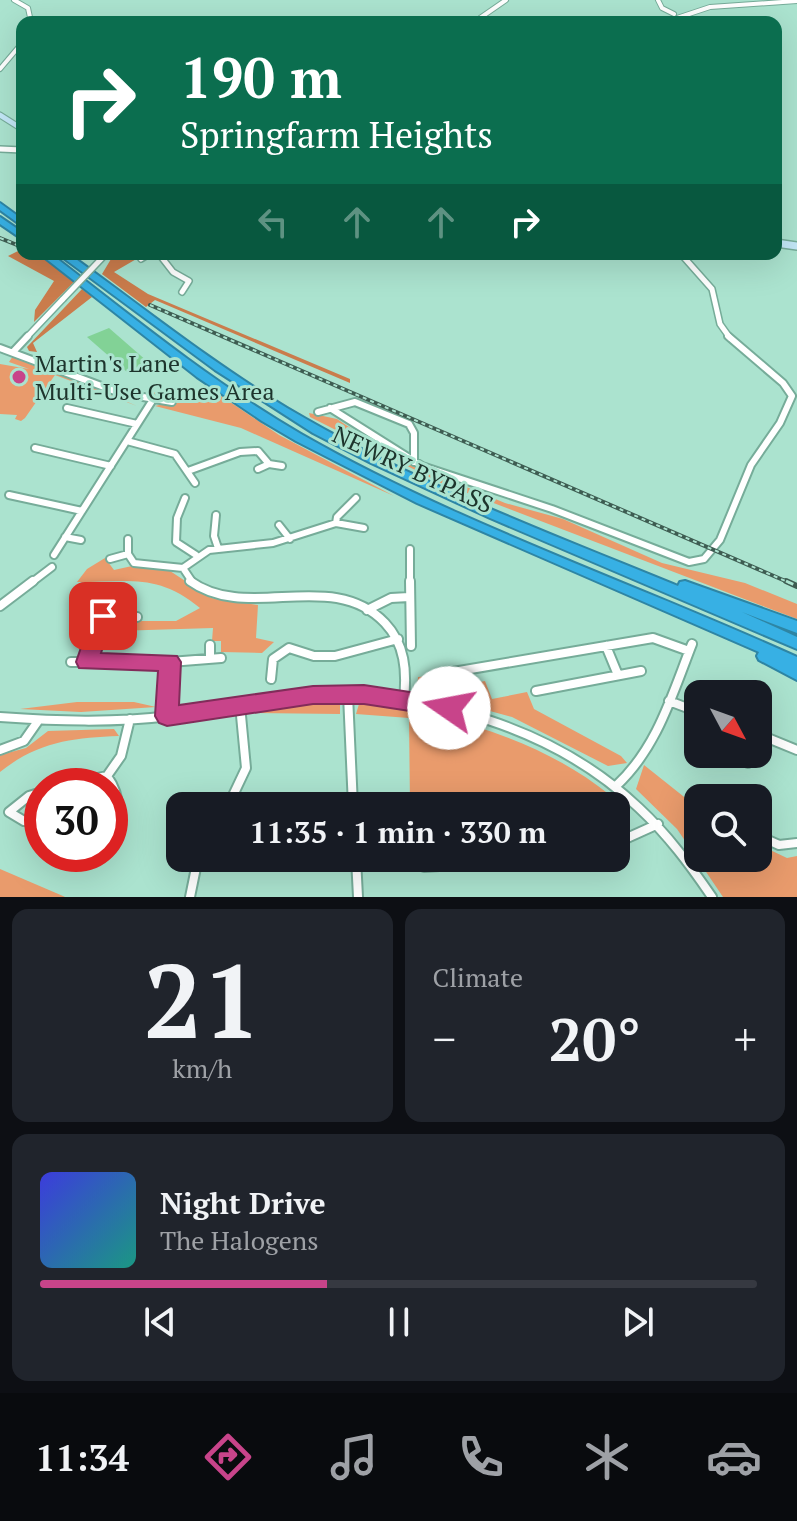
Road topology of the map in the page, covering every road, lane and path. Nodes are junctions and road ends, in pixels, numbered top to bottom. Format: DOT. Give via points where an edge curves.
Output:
graph roads {
  1 [pos="14,0"];
  2 [pos="506,0"];
  3 [pos="658,0"];
  4 [pos="797,1"];
  5 [pos="674,14"];
  6 [pos="30,16"];
  7 [pos="483,16"];
  8 [pos="672,16"];
  9 [pos="16,50"];
  10 [pos="0,69"];
  11 [pos="0,206"];
  12 [pos="16,218"];
  13 [pos="53,260"];
  14 [pos="71,260"];
  15 [pos="100,260"];
  16 [pos="164,260"];
  17 [pos="686,260"];
  18 [pos="190,293"];
  19 [pos="0,348"];
  20 [pos="13,352"];
  21 [pos="152,401"];
  22 [pos="172,402"];
  23 [pos="67,408"];
  24 [pos="330,408"];
  25 [pos="318,412"];
  26 [pos="137,424"];
  27 [pos="127,441"];
  28 [pos="35,448"];
  29 [pos="414,462"];
  30 [pos="269,464"];
  31 [pos="111,466"];
  32 [pos="282,466"];
  33 [pos="258,469"];
  34 [pos="188,471"];
  35 [pos="195,483"];
  36 [pos="9,495"];
  37 [pos="185,498"];
  38 [pos="356,498"];
  39 [pos="82,511"];
  40 [pos="216,515"];
  41 [pos="336,523"];
  42 [pos="279,525"];
  43 [pos="354,536"];
  44 [pos="65,537"];
  45 [pos="128,539"];
  46 [pos="290,539"];
  47 [pos="81,540"];
  48 [pos="218,548"];
  49 [pos="410,549"];
  50 [pos="128,554"];
  51 [pos="54,555"];
  52 [pos="196,555"];
  53 [pos="110,559"];
  54 [pos="613,564"];
  55 [pos="52,567"];
  56 [pos="183,568"];
  57 [pos="409,597"];
  58 [pos="655,599"];
  59 [pos="0,606"];
  60 [pos="367,610"];
  61 [pos="137,617"];
  62 [pos="797,627"];
  63 [pos="398,639"];
  64 [pos="797,643"];
  65 [pos="210,645"];
  66 [pos="411,646"];
  67 [pos="606,646"];
  68 [pos="221,658"];
  69 [pos="210,659"];
  70 [pos="71,662"];
  71 [pos="87,662"];
  72 [pos="170,662"];
  73 [pos="797,663"];
  74 [pos="641,671"];
  75 [pos="453,672"];
  76 [pos="797,674"];
  77 [pos="618,675"];
  78 [pos="271,679"];
  79 [pos="536,691"];
  80 [pos="348,695"];
  81 [pos="404,699"];
  82 [pos="669,701"];
  83 [pos="240,705"];
  84 [pos="684,707"];
  85 [pos="167,716"];
  86 [pos="0,717"];
  87 [pos="130,719"];
  88 [pos="38,721"];
  89 [pos="772,740"];
  90 [pos="0,750"];
  91 [pos="797,750"];
  92 [pos="113,768"];
  93 [pos="616,786"];
  94 [pos="235,792"];
  95 [pos="352,792"];
  96 [pos="24,800"];
  97 [pos="24,821"];
  98 [pos="658,824"];
  99 [pos="630,837"];
  100 [pos="772,842"];
  101 [pos="797,843"];
  102 [pos="195,872"];
  103 [pos="357,872"];
  104 [pos="190,897"];
  105 [pos="358,897"];
  106 [pos="712,897"];
  1 -- 6 [label="street" via="28,8"];
  2 -- 7 [label="street"];
  3 -- 5 [label="street"];
  4 -- 5 [label="street" via="738,2"];
  5 -- 8 [label="street"];
  9 -- 10 [label="street"];
  11 -- 12 [label="highway"];
  13 -- 58 [label="highway, NEWRY BYPASS" via="230,394 302,439 425,502"];
  14 -- 54 [label="highway, NEWRY BYPASS" via="220,369 316,429"];
  15 -- 20 [label="street, bridge"];
  16 -- 18 [label="street" via="189,281 178,292"];
  17 -- 29 [label="street" via="712,289 728,337 792,396 751,465 709,556 698,562 678,560"];
  19 -- 20 [label="street"];
  20 -- 21 [label="street"];
  21 -- 22 [label="street"];
  21 -- 26 [label="street"];
  23 -- 26 [label="street"];
  24 -- 25 [label="street"];
  24 -- 29 [label="street"];
  24 -- 29 [label="street" via="355,402 412,426"];
  26 -- 27 [label="street"];
  27 -- 31 [label="street"];
  27 -- 34 [label="street" via="168,450"];
  28 -- 31 [label="street"];
  30 -- 32 [label="street"];
  30 -- 33 [label="street"];
  30 -- 34 [label="street" via="258,451 240,452"];
  31 -- 39 [label="street"];
  34 -- 35 [label="street"];
  36 -- 39 [label="street"];
  37 -- 52 [label="street" via="176,542"];
  38 -- 41 [label="street"];
  39 -- 44 [label="street"];
  40 -- 48 [label="street"];
  41 -- 43 [label="street" via="361,528"];
  41 -- 46 [label="street"];
  42 -- 46 [label="street"];
  44 -- 47 [label="street"];
  44 -- 51 [label="street"];
  45 -- 50 [label="street"];
  46 -- 48 [label="street"];
  48 -- 52 [label="street"];
  49 -- 57 [label="street"];
  50 -- 53 [label="street"];
  50 -- 56 [label="street" via="134,563"];
  52 -- 56 [label="street"];
  54 -- 62 [label="highway"];
  54 -- 64 [label="highway, NEWRY BYPASS"];
  55 -- 59 [label="street"];
  56 -- 60 [label="street" via="197,584 230,598 327,596"];
  57 -- 60 [label="street" via="391,598"];
  57 -- 66 [label="street"];
  58 -- 73 [label="highway, NEWRY BYPASS"];
  58 -- 76 [label="highway"];
  60 -- 63 [label="street"];
  61 -- 71 [label="street" via="103,616"];
  63 -- 78 [label="street" via="333,655 289,648 273,656"];
  63 -- 81 [label="street" via="407,667"];
  65 -- 69 [label="street"];
  67 -- 75 [label="street"];
  67 -- 77 [label="street"];
  67 -- 82 [label="street" via="653,638 691,648"];
  68 -- 69 [label="street"];
  69 -- 72 [label="street"];
  70 -- 71 [label="street"];
  71 -- 72 [label="street"];
  72 -- 85 [label="street"];
  74 -- 77 [label="street"];
  77 -- 79 [label="street"];
  80 -- 81 [label="street"];
  80 -- 83 [label="street"];
  80 -- 95 [label="street"];
  81 -- 93 [label="street" via="516,729"];
  82 -- 84 [label="street"];
  82 -- 93 [label="street" via="636,766"];
  83 -- 85 [label="street"];
  83 -- 94 [label="street" via="246,768"];
  85 -- 87 [label="street"];
  86 -- 88 [label="street"];
  87 -- 88 [label="street"];
  87 -- 92 [label="street"];
  88 -- 90 [label="street" via="24,741"];
  89 -- 91 [label="street"];
  93 -- 98 [label="street"];
  96 -- 97 [label="street" via="9,812"];
  98 -- 99 [label="street"];
  98 -- 106 [label="street"];
  100 -- 101 [label="street"];
  102 -- 104 [label="street"];
  103 -- 105 [label="street"];
}
